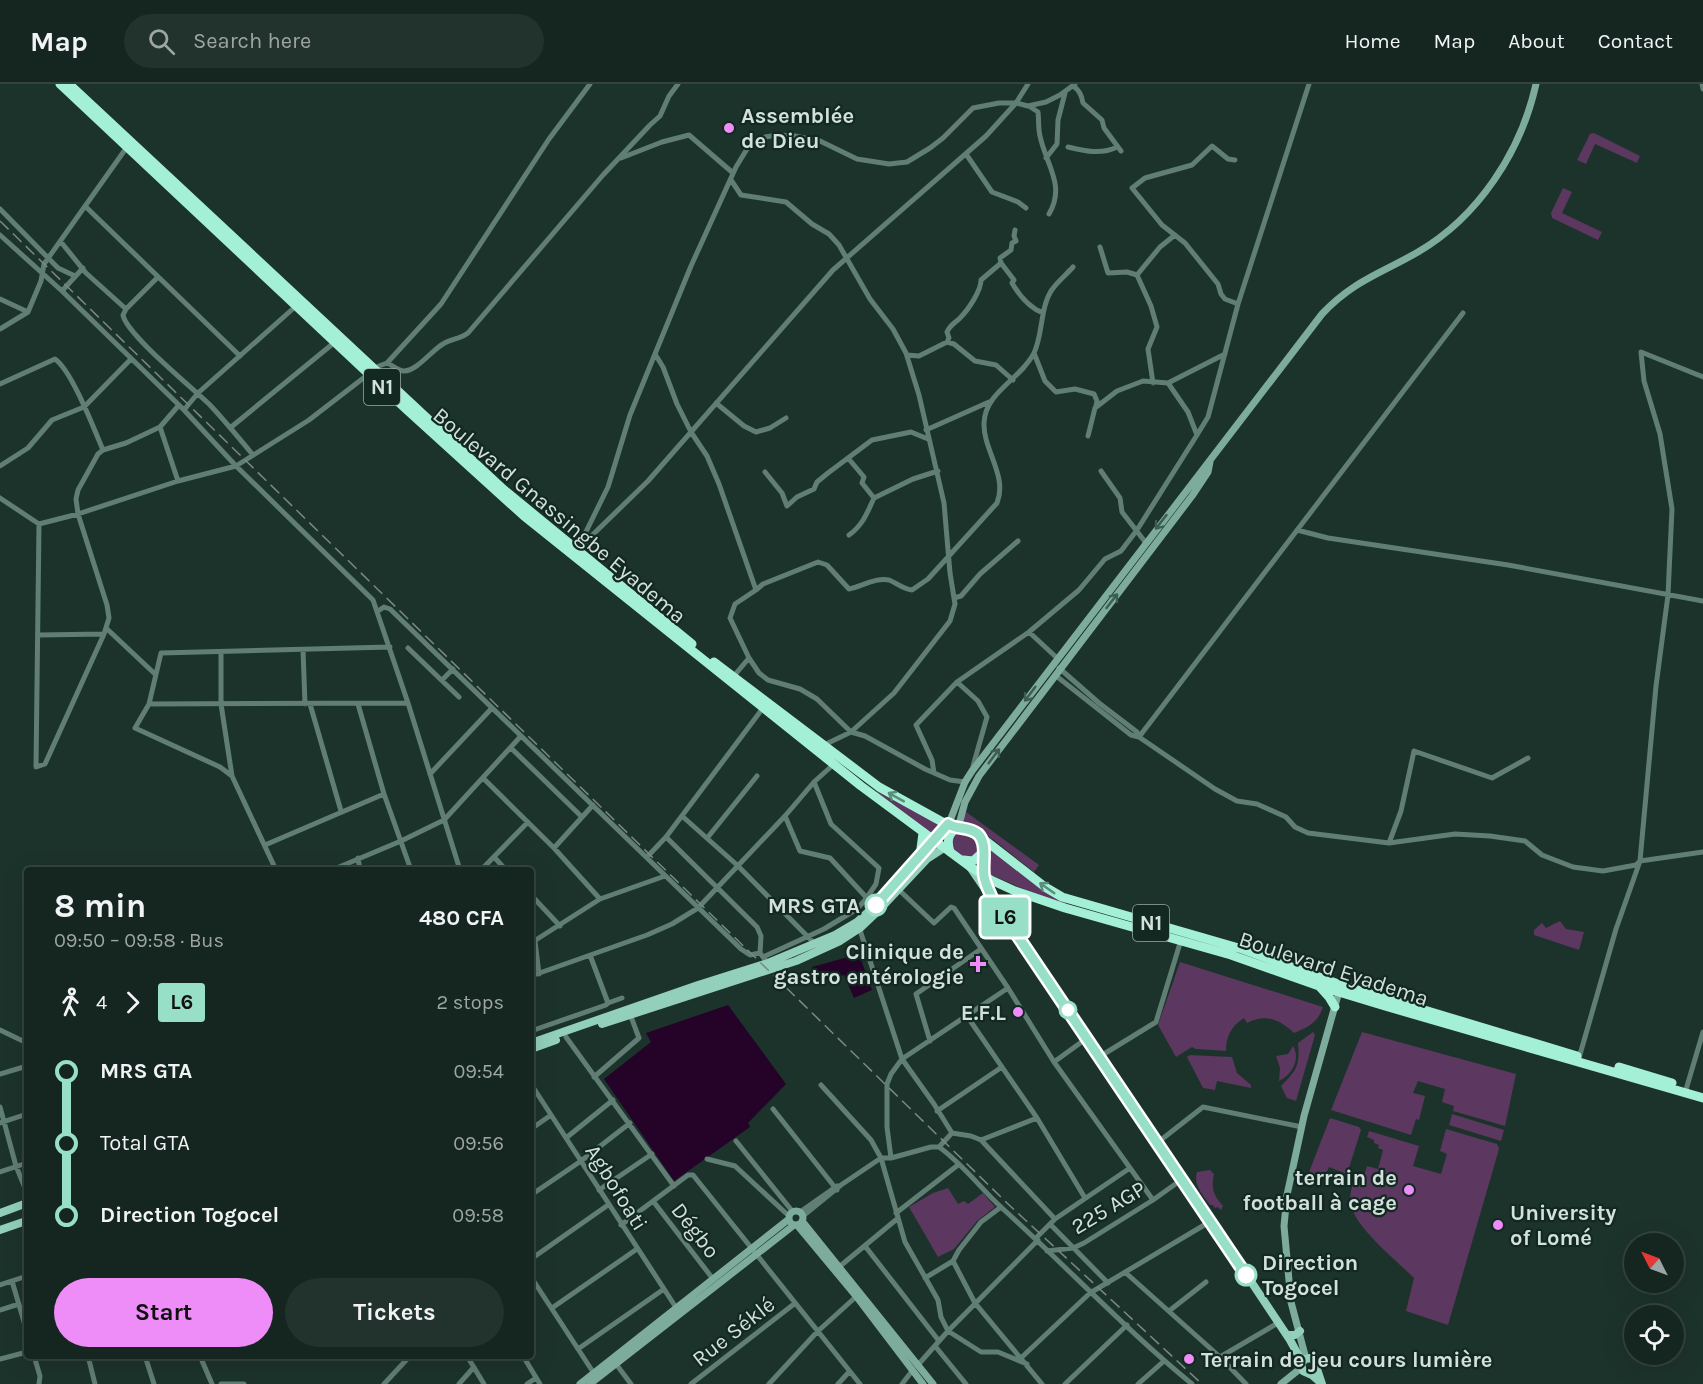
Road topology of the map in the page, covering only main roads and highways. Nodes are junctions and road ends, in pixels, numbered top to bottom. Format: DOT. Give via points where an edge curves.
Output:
graph roads {
  1 [pos="60,84"];
  2 [pos="69,84"];
  3 [pos="1536,84"];
  4 [pos="372,373"];
  5 [pos="1210,460"];
  6 [pos="1054,667"];
  7 [pos="732,680"];
  8 [pos="837,761"];
  9 [pos="961,802"];
  10 [pos="953,829"];
  11 [pos="923,833"];
  12 [pos="977,834"];
  13 [pos="933,840"];
  14 [pos="947,850"];
  15 [pos="983,852"];
  16 [pos="920,856"];
  17 [pos="960,859"];
  18 [pos="969,866"];
  19 [pos="984,876"];
  20 [pos="897,887"];
  21 [pos="992,898"];
  22 [pos="1319,986"];
  23 [pos="1342,989"];
  24 [pos="1357,998"];
  25 [pos="1336,1008"];
  26 [pos="629,1012"];
  27 [pos="534,1042"];
  28 [pos="534,1048"];
  29 [pos="1578,1059"];
  30 [pos="1686,1090"];
  31 [pos="1703,1092"];
  32 [pos="1703,1098"];
  33 [pos="24,1205"];
  34 [pos="0,1213"];
  35 [pos="796,1218"];
  36 [pos="24,1222"];
  37 [pos="0,1230"];
  38 [pos="754,1251"];
  39 [pos="858,1294"];
  40 [pos="678,1311"];
  41 [pos="1301,1336"];
  42 [pos="1289,1337"];
  43 [pos="1307,1365"];
  44 [pos="915,1368"];
  45 [pos="595,1376"];
  46 [pos="580,1384"];
  47 [pos="590,1384"];
  48 [pos="923,1384"];
  49 [pos="933,1384"];
  50 [pos="1281,1384"];
  51 [pos="1321,1384"];
  1 -- 4 [label="highway, Boulevard Gnassingbe Eyadema / N1"];
  2 -- 4 [label="highway, Boulevard Gnassingbe Eyadema / N1"];
  3 -- 5 [label="main road" via="1512,152 1470,211 1423,249 1357,283 1334,301"];
  4 -- 7 [label="highway, Boulevard Gnassingbe Eyadema / N1" via="478,476"];
  5 -- 6 [label="main road, one-way"];
  6 -- 5 [label="main road, one-way" via="1203,480"];
  9 -- 6 [label="main road, one-way"];
  6 -- 9 [label="main road, one-way" via="972,771"];
  7 -- 8 [label="highway, Boulevard Gnassingbe Eyadema / N1" via="762,708"];
  7 -- 8 [label="highway, Boulevard Gnassingbe Eyadema / N1" via="823,746"];
  10 -- 8 [label="highway, Boulevard Gnassingbe Eyadema / N1, one-way"];
  8 -- 11 [label="highway, Boulevard Gnassingbe Eyadema / N1"];
  9 -- 10 [label="main road"];
  10 -- 12 [label="highway, N1" via="969,829"];
  10 -- 13 [label="main road"];
  10 -- 14 [label="highway"];
  11 -- 13 [label="highway, Boulevard Gnassingbe Eyadema / N1"];
  11 -- 16 [label="highway"];
  12 -- 15 [label="highway"];
  23 -- 12 [label="highway, Boulevard Eyadema / N1, one-way" via="1242,949 1062,897"];
  13 -- 14 [label="highway, Boulevard Gnassingbe Eyadema / N1"];
  13 -- 16 [label="main road"];
  14 -- 17 [label="highway, N1"];
  14 -- 20 [label="main road" via="927,859"];
  15 -- 17 [label="highway" via="973,861"];
  15 -- 19 [label="main road"];
  16 -- 20 [label="main road"];
  17 -- 18 [label="highway, Boulevard Eyadema / N1"];
  18 -- 19 [label="highway, Boulevard Eyadema / N1"];
  18 -- 21 [label="main road"];
  19 -- 21 [label="main road"];
  19 -- 22 [label="highway, Boulevard Eyadema / N1" via="1065,908 1260,964"];
  20 -- 26 [label="main road" via="860,923 818,948 766,960"];
  21 -- 42 [label="main road"];
  22 -- 23 [label="highway, Boulevard Eyadema / N1"];
  22 -- 25 [label="highway"];
  23 -- 24 [label="highway, Boulevard Eyadema / N1"];
  23 -- 25 [label="main road"];
  23 -- 29 [label="highway, Boulevard Eyadema / N1"];
  24 -- 25 [label="highway"];
  24 -- 29 [label="highway, Boulevard Eyadema / N1"];
  25 -- 41 [label="main road" via="1292,1167 1284,1226 1288,1280"];
  26 -- 27 [label="main road"];
  26 -- 28 [label="main road"];
  29 -- 30 [label="highway, Boulevard Eyadema / N1"];
  30 -- 31 [label="highway, Boulevard Eyadema / N1"];
  30 -- 32 [label="highway, Boulevard Eyadema / N1"];
  33 -- 34 [label="main road"];
  35 -- 38 [label="main road"];
  35 -- 39 [label="main road"];
  35 -- 39 [label="main road"];
  36 -- 37 [label="main road"];
  38 -- 40 [label="main road"];
  38 -- 40 [label="main road" via="713,1279"];
  39 -- 44 [label="main road"];
  40 -- 45 [label="main road"];
  40 -- 45 [label="main road" via="616,1364"];
  41 -- 42 [label="main road"];
  41 -- 43 [label="main road"];
  42 -- 43 [label="main road"];
  43 -- 50 [label="main road"];
  43 -- 51 [label="main road"];
  44 -- 48 [label="main road"];
  44 -- 49 [label="main road"];
  45 -- 46 [label="main road"];
  45 -- 47 [label="main road"];
}
